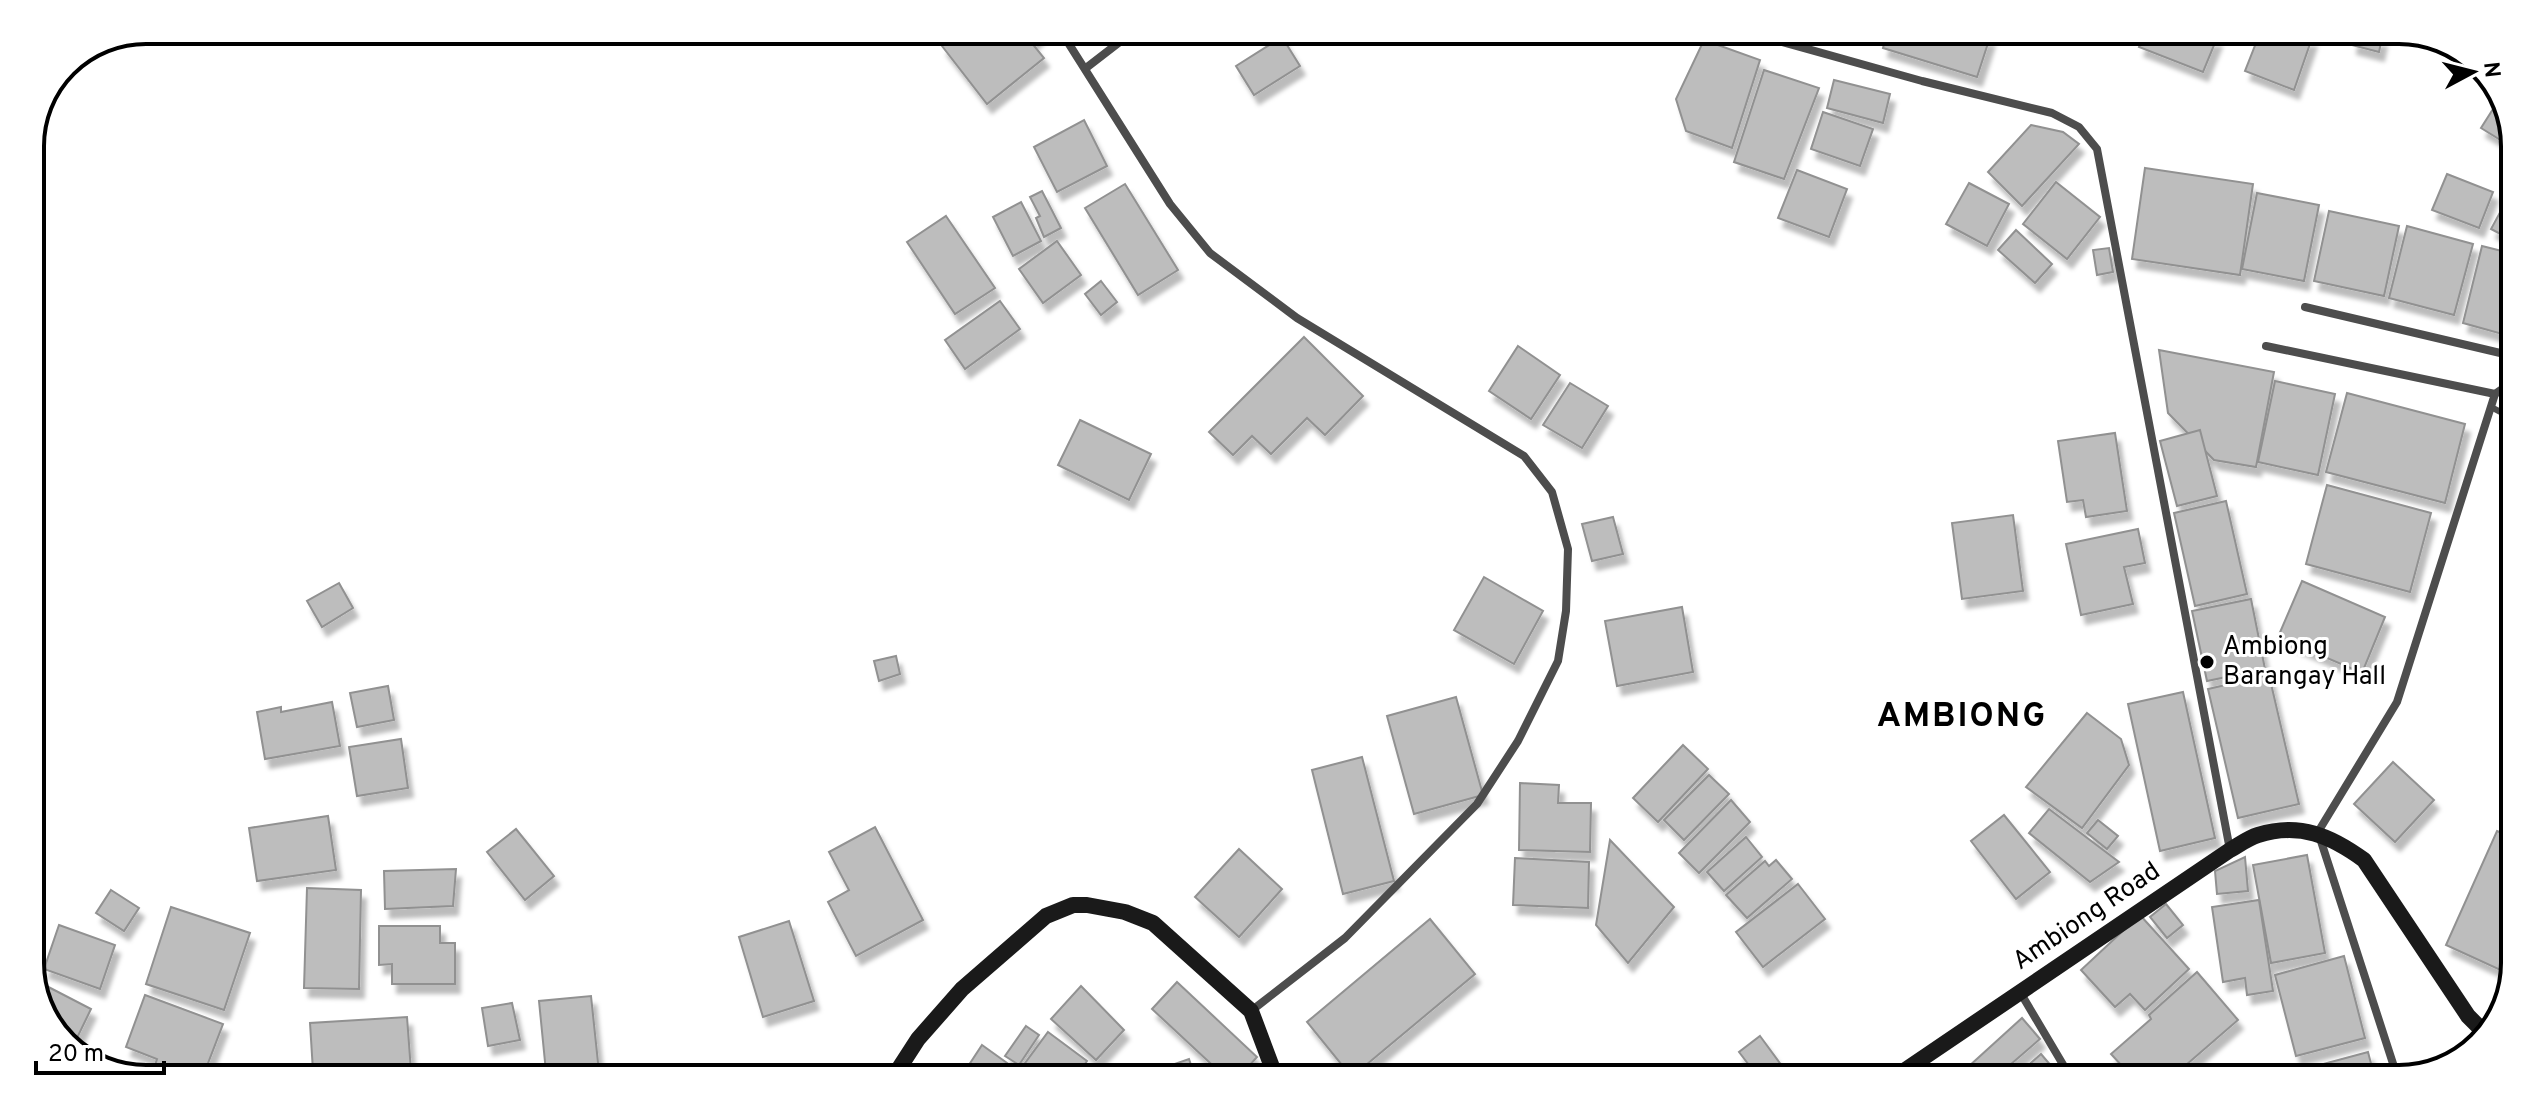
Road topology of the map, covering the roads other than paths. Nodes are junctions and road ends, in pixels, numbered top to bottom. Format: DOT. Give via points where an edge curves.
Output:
graph roads {
  1 [pos="1070,44"];
  2 [pos="1117,44"];
  3 [pos="1790,44"];
  4 [pos="1086,68"];
  5 [pos="2305,307"];
  6 [pos="2266,346"];
  7 [pos="2501,353"];
  8 [pos="2501,390"];
  9 [pos="2495,394"];
  10 [pos="2491,407"];
  11 [pos="2501,412"];
  12 [pos="2318,832"];
  13 [pos="2230,850"];
  14 [pos="2020,991"];
  15 [pos="1251,1011"];
  16 [pos="2478,1026"];
  17 [pos="901,1065"];
  18 [pos="1271,1065"];
  19 [pos="1912,1065"];
  20 [pos="2063,1065"];
  21 [pos="2393,1065"];
  1 -- 4 [label="street"];
  2 -- 4 [label="street"];
  3 -- 13 [label="street" via="2052,113 2079,127 2097,149"];
  4 -- 15 [label="street" via="1170,204 1210,253 1297,318 1524,456 1552,492 1568,549 1558,661 1518,741 1477,804 1345,938"];
  5 -- 7 [label="street"];
  6 -- 9 [label="street"];
  8 -- 9 [label="street"];
  9 -- 10 [label="street"];
  10 -- 11 [label="lane"];
  10 -- 12 [label="street" via="2397,702"];
  12 -- 13 [label="main road, Ambiong Road" via="2258,835"];
  12 -- 16 [label="main road" via="2364,860"];
  12 -- 21 [label="street"];
  13 -- 14 [label="main road, Ambiong Road"];
  14 -- 19 [label="main road, Ambiong Road"];
  14 -- 20 [label="street"];
  15 -- 17 [label="main road" via="1153,923 1103,907 1073,905 1046,916 962,989"];
  15 -- 18 [label="main road"];
}
